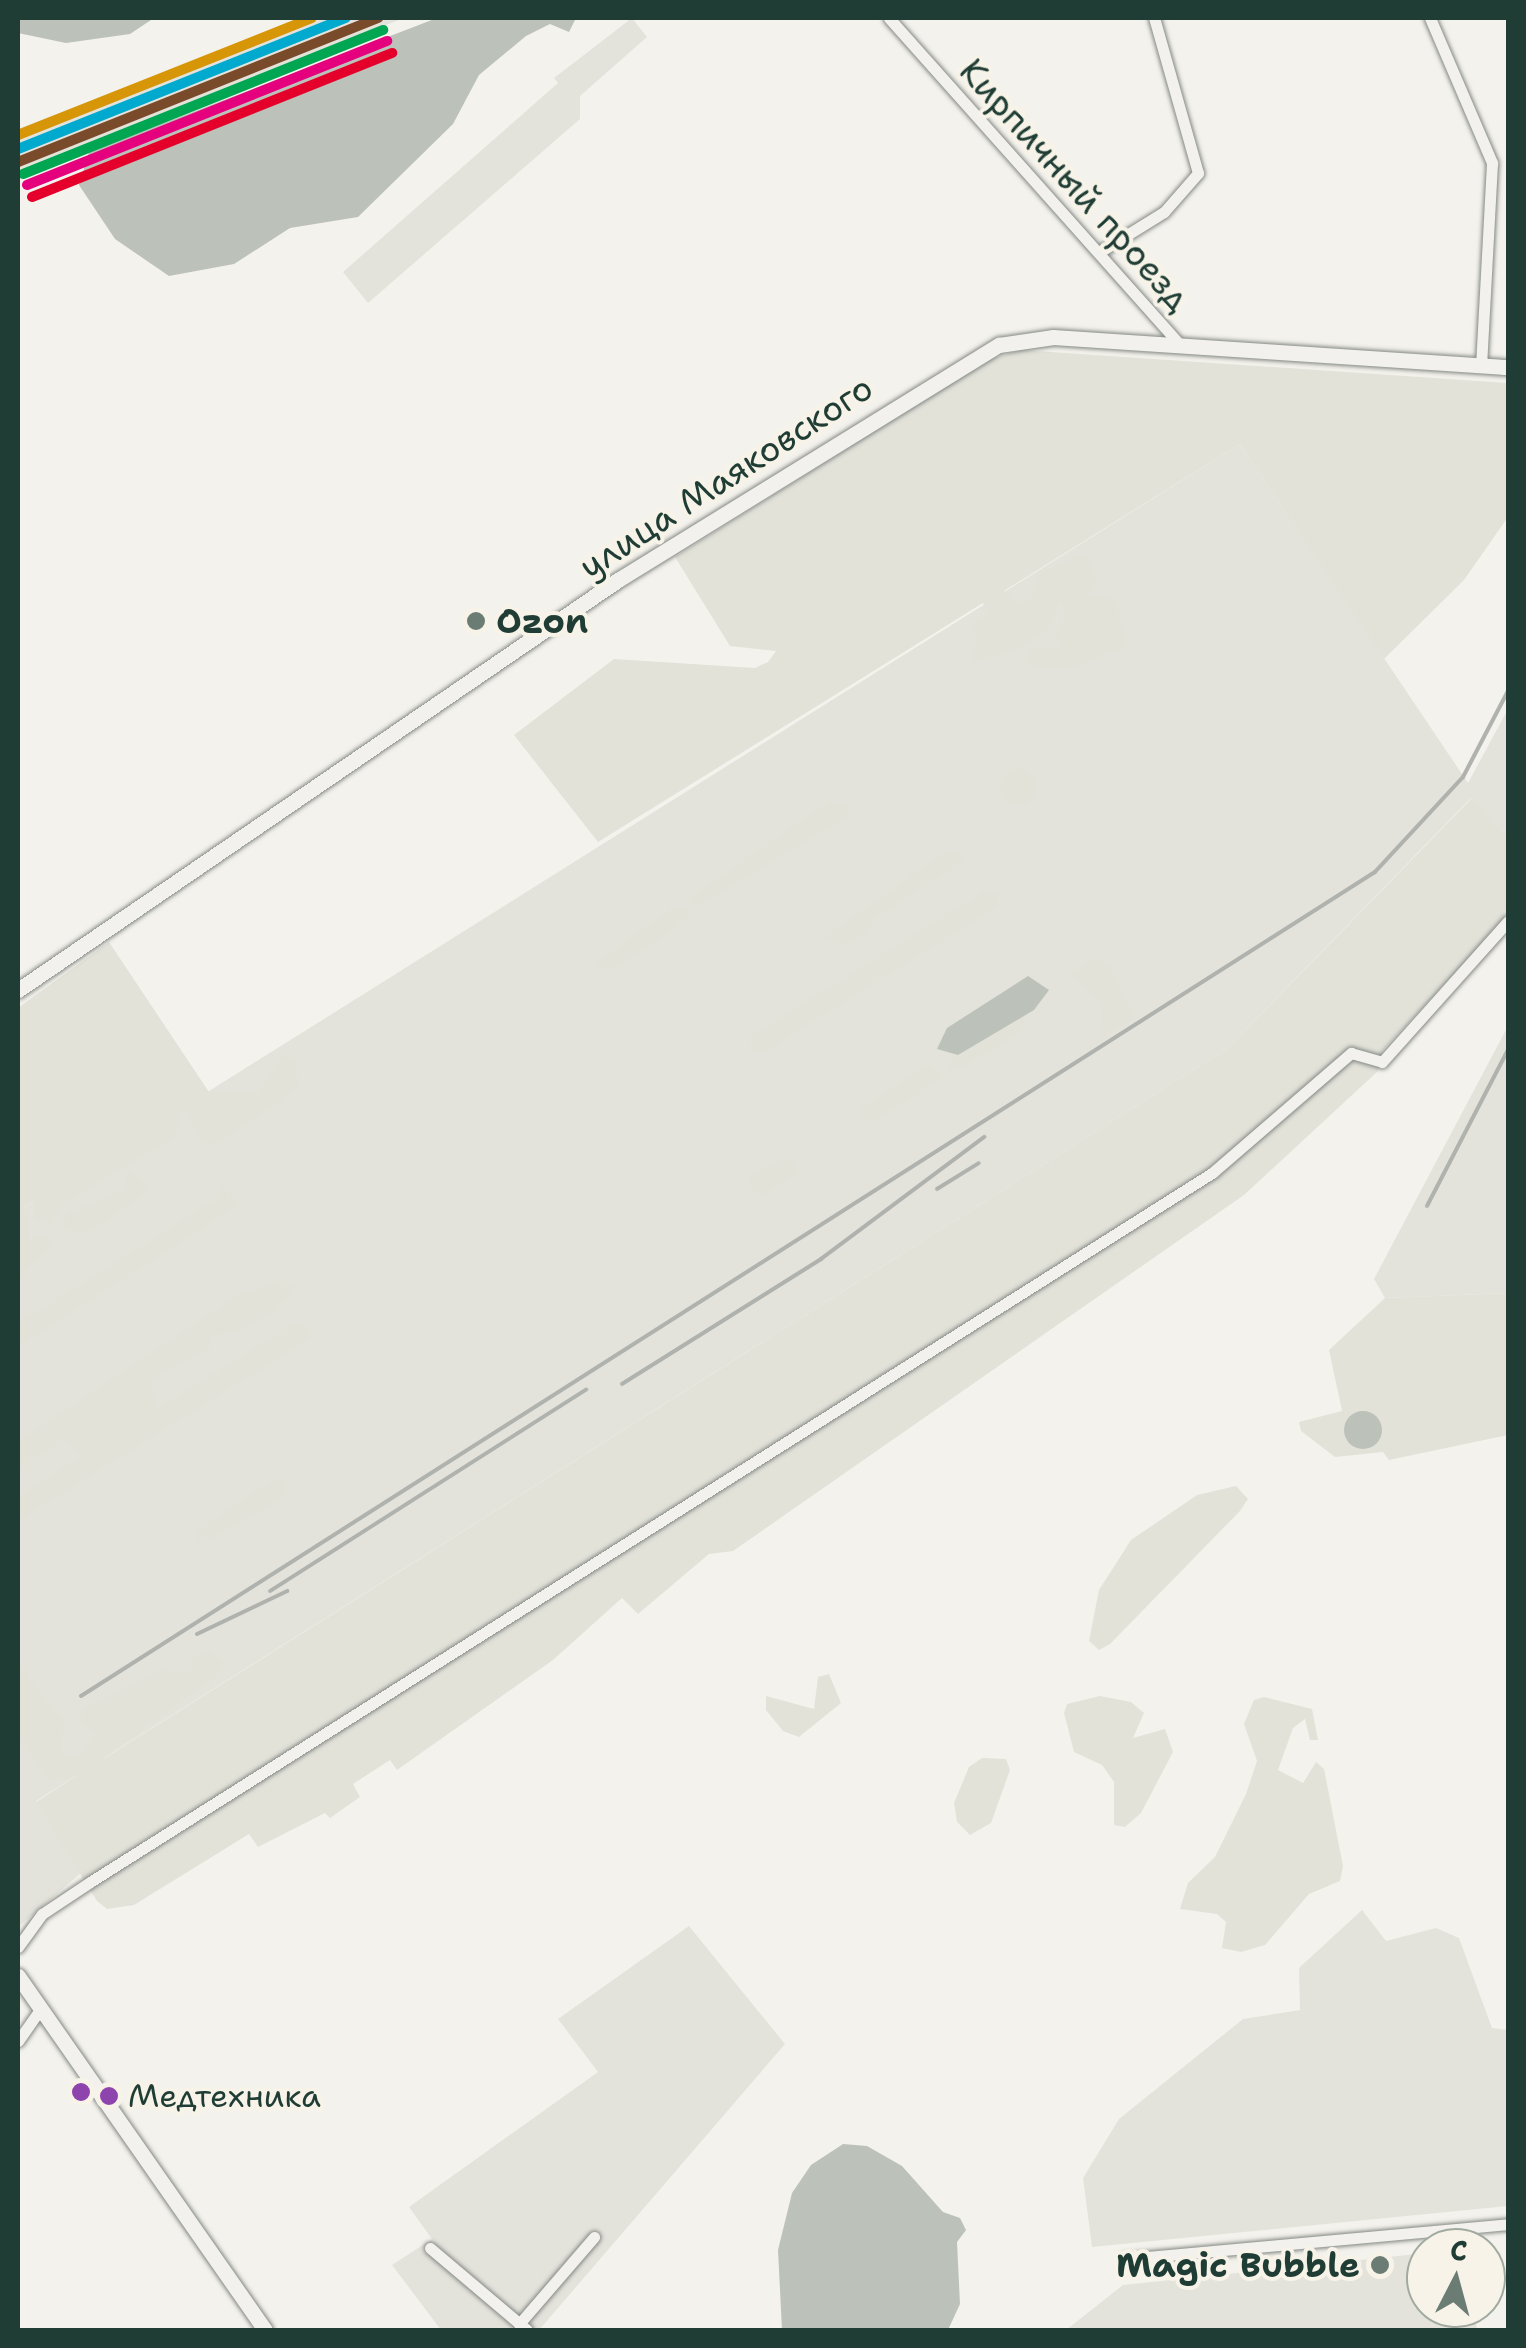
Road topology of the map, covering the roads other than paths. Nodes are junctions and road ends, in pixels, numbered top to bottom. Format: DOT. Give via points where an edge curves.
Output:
graph roads {
  1 [pos="889,18"];
  2 [pos="1154,18"];
  3 [pos="1430,18"];
  4 [pos="1101,251"];
  5 [pos="1179,344"];
  6 [pos="1480,366"];
  7 [pos="1508,367"];
  8 [pos="1508,921"];
  9 [pos="18,990"];
  10 [pos="18,1947"];
  11 [pos="18,1976"];
  12 [pos="40,2010"];
  13 [pos="18,2041"];
  14 [pos="1508,2224"];
  15 [pos="594,2237"];
  16 [pos="430,2248"];
  17 [pos="1125,2259"];
  18 [pos="523,2327"];
  19 [pos="265,2330"];
  1 -- 4 [label="street, Кирпичный проезд"];
  2 -- 4 [label="street" via="1198,173 1164,212"];
  3 -- 6 [label="street" via="1492,163"];
  4 -- 5 [label="street, Кирпичный проезд"];
  5 -- 6 [label="street, улица Маяковского"];
  5 -- 9 [label="street, улица Маяковского" via="1028,338 970,357 618,580"];
  6 -- 7 [label="street, улица Маяковского"];
  8 -- 10 [label="street" via="1382,1062 1350,1053 1212,1173 90,1882 42,1914"];
  11 -- 12 [label="street"];
  12 -- 13 [label="street"];
  12 -- 19 [label="street"];
  14 -- 17 [label="street"];
  15 -- 18 [label="street"];
  16 -- 18 [label="street"];
}
